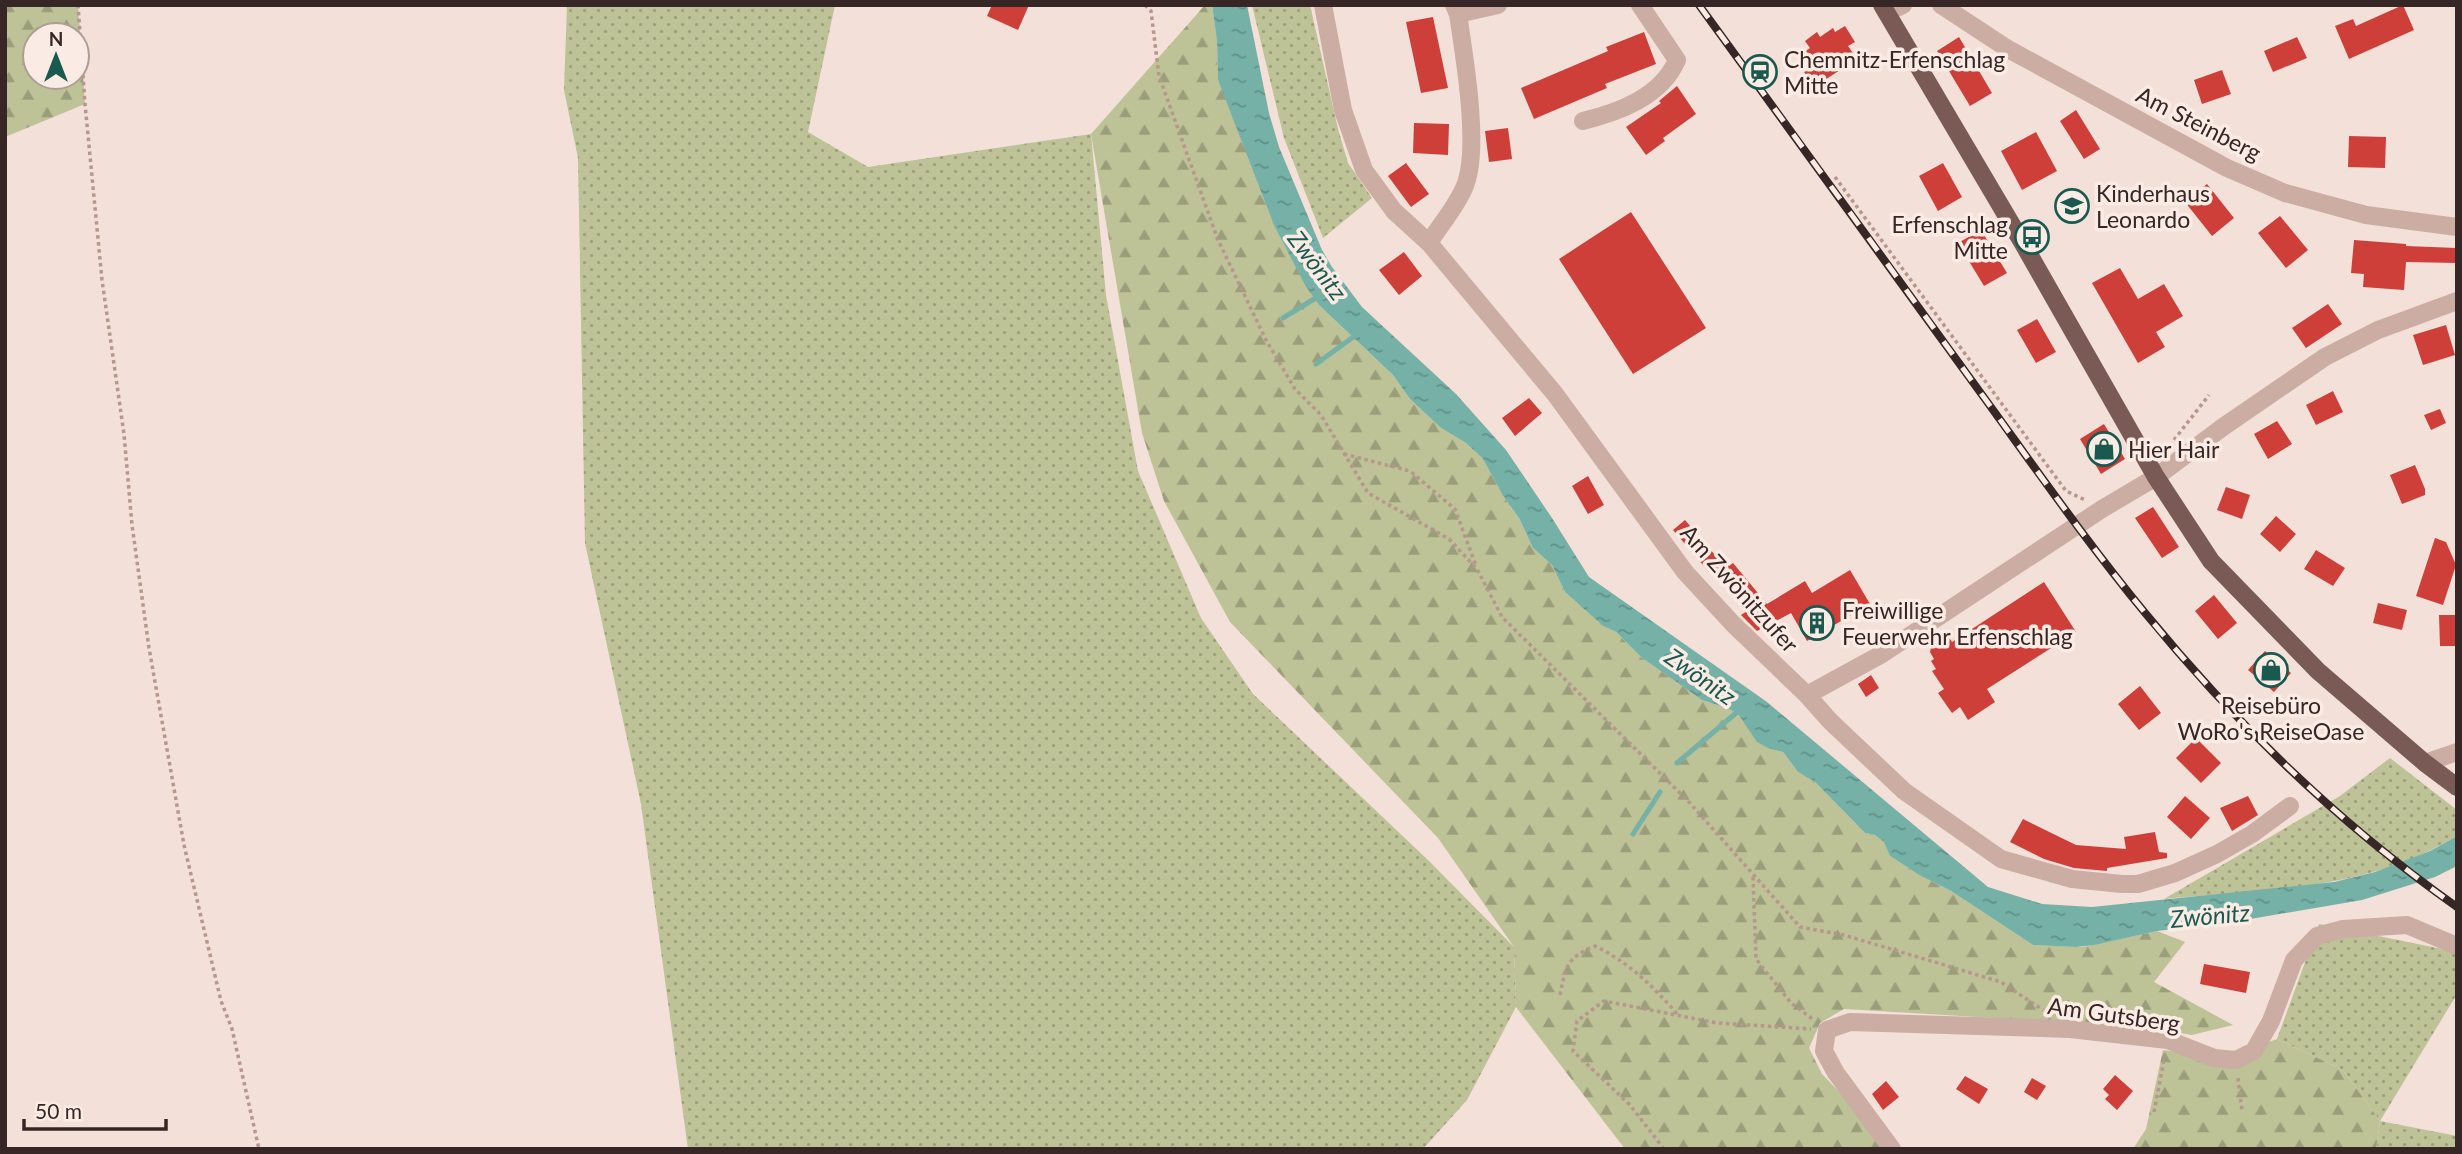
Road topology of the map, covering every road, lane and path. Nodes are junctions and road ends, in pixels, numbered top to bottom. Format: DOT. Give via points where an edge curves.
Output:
graph roads {
  1 [pos="78,5"];
  2 [pos="1145,5"];
  3 [pos="1323,5"];
  4 [pos="1498,5"];
  5 [pos="1640,5"];
  6 [pos="1941,5"];
  7 [pos="1891,8"];
  8 [pos="1456,10"];
  9 [pos="1583,121"];
  10 [pos="1835,177"];
  11 [pos="2457,227"];
  12 [pos="1429,243"];
  13 [pos="2457,301"];
  14 [pos="2209,394"];
  15 [pos="2172,444"];
  16 [pos="1344,454"];
  17 [pos="2156,477"];
  18 [pos="2102,509"];
  19 [pos="1477,569"];
  20 [pos="1807,695"];
  21 [pos="2457,751"];
  22 [pos="2425,763"];
  23 [pos="2457,787"];
  24 [pos="2290,806"];
  25 [pos="1753,875"];
  26 [pos="2457,946"];
  27 [pos="1560,995"];
  28 [pos="1678,1015"];
  29 [pos="2070,1028"];
  30 [pos="1827,1030"];
  31 [pos="2168,1041"];
  32 [pos="2236,1060"];
  33 [pos="2242,1111"];
  34 [pos="2154,1112"];
  35 [pos="259,1149"];
  36 [pos="1664,1149"];
  37 [pos="1892,1149"];
  1 -- 35 [label="path" via="102,280 149,648 184,845"];
  2 -- 16 [label="path" via="1151,11 1159,76 1218,240 1266,340"];
  3 -- 12 [label="street, Am Zwönitzufer" via="1343,110 1364,170 1394,211"];
  4 -- 8 [label="street"];
  5 -- 9 [label="street" via="1676,60 1670,75 1646,96 1615,113"];
  6 -- 11 [label="street, Am Steinberg" via="2008,49 2227,168 2285,193 2366,215"];
  7 -- 17 [label="main road"];
  8 -- 12 [label="street" via="1467,79 1472,160 1465,187"];
  10 -- 18 [label="path" via="2066,491"];
  12 -- 20 [label="street, Am Zwönitzufer" via="1555,394 1685,572"];
  13 -- 17 [label="street" via="2378,330 2325,357"];
  14 -- 15 [label="path"];
  16 -- 19 [label="path" via="1368,494 1449,539"];
  16 -- 19 [label="path" via="1410,471 1455,509"];
  17 -- 18 [label="street"];
  17 -- 22 [label="main road" via="2211,561 2318,671"];
  18 -- 20 [label="street" via="1882,654"];
  19 -- 25 [label="path" via="1502,617 1688,801"];
  20 -- 24 [label="street, Am Zwönitzufer" via="1905,790 2001,859 2072,879 2138,884 2175,873 2252,834"];
  21 -- 22 [label="street"];
  22 -- 23 [label="main road"];
  25 -- 29 [label="path" via="1800,927 1844,935 2001,982"];
  25 -- 30 [label="path" via="1756,960 1791,1003"];
  26 -- 32 [label="street" via="2407,925 2343,929 2317,936 2294,960 2254,1051"];
  27 -- 28 [label="path" via="1566,967 1595,946 1619,957"];
  28 -- 30 [label="path" via="1717,1023"];
  28 -- 36 [label="path" via="1604,1001 1577,1021 1573,1051 1630,1105"];
  29 -- 30 [label="street, Am Gutsberg" via="1850,1022"];
  29 -- 31 [label="street, Am Gutsberg"];
  30 -- 37 [label="street" via="1824,1051 1836,1073"];
  31 -- 32 [label="street, Am Gutsberg" via="2214,1058"];
  31 -- 34 [label="path"];
  32 -- 33 [label="path"];
}
